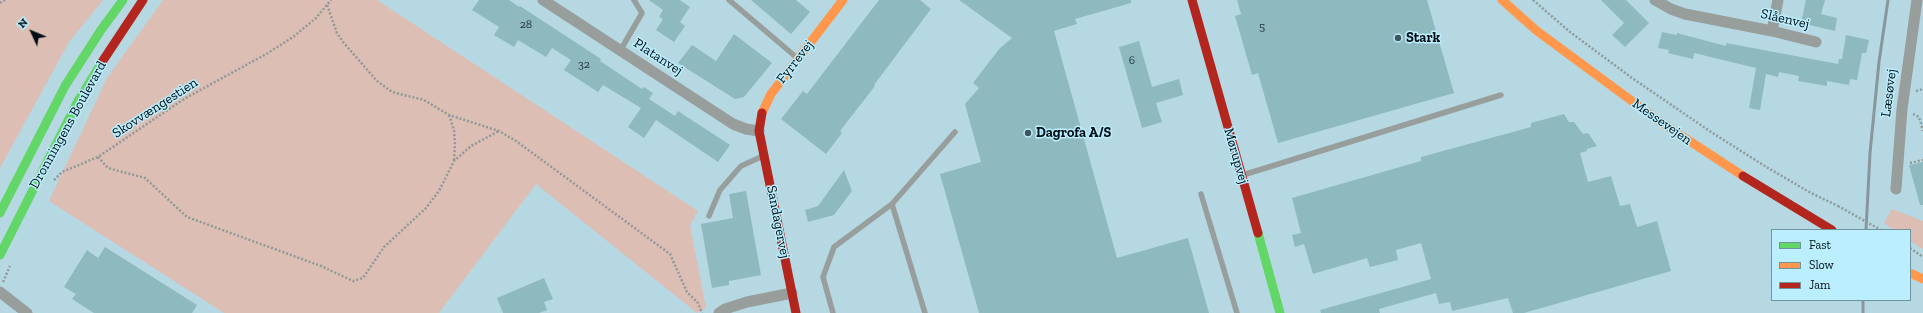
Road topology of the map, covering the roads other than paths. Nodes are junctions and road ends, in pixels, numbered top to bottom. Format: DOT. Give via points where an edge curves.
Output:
graph roads {
  1 [pos="123,0"];
  2 [pos="143,0"];
  3 [pos="543,0"];
  4 [pos="634,0"];
  5 [pos="729,0"];
  6 [pos="1192,0"];
  7 [pos="1502,0"];
  8 [pos="1656,0"];
  9 [pos="1778,0"];
  10 [pos="1917,0"];
  11 [pos="837,2"];
  12 [pos="1772,31"];
  13 [pos="1816,42"];
  14 [pos="620,51"];
  15 [pos="798,59"];
  16 [pos="1501,96"];
  17 [pos="759,131"];
  18 [pos="955,132"];
  19 [pos="764,156"];
  20 [pos="1241,175"];
  21 [pos="1896,189"];
  22 [pos="1201,194"];
  23 [pos="892,204"];
  24 [pos="0,213"];
  25 [pos="709,216"];
  26 [pos="1830,229"];
  27 [pos="0,255"];
  28 [pos="1911,273"];
  29 [pos="1923,279"];
  30 [pos="1,288"];
  31 [pos="792,293"];
  32 [pos="27,313"];
  33 [pos="719,313"];
  34 [pos="796,313"];
  35 [pos="833,313"];
  36 [pos="925,313"];
  37 [pos="1237,313"];
  38 [pos="1280,313"];
  1 -- 24 [label="main road, Dronningens Boulevard" via="100,30 65,86"];
  2 -- 27 [label="main road, Dronningens Boulevard" via="116,38 78,101"];
  3 -- 14 [label="street, Platanvej"];
  4 -- 14 [label="lane" via="642,13"];
  5 -- 15 [label="lane"];
  6 -- 20 [label="main road, Mørupvej"];
  7 -- 26 [label="main road, Messevejen" via="1537,31 1659,122 1716,160"];
  8 -- 12 [label="street, Slåenvej" via="1671,10 1685,14"];
  9 -- 12 [label="street"];
  10 -- 21 [label="street, Læsøvej" via="1902,109"];
  11 -- 15 [label="main road, Fyrrevej"];
  12 -- 13 [label="street, Slåenvej"];
  14 -- 17 [label="street, Platanvej" via="733,124"];
  15 -- 17 [label="main road, Fyrrevej" via="771,94 762,113"];
  16 -- 20 [label="lane"];
  17 -- 19 [label="main road, Sandagervej"];
  18 -- 23 [label="lane"];
  19 -- 25 [label="lane" via="741,166 720,190"];
  19 -- 31 [label="main road, Sandagervej"];
  20 -- 38 [label="main road, Mørupvej"];
  22 -- 37 [label="lane"];
  23 -- 35 [label="lane" via="834,247 823,277"];
  23 -- 36 [label="lane"];
  28 -- 29 [label="main road"];
  30 -- 32 [label="street"];
  31 -- 33 [label="street" via="747,302"];
  31 -- 34 [label="main road, Sandagervej"];
}
